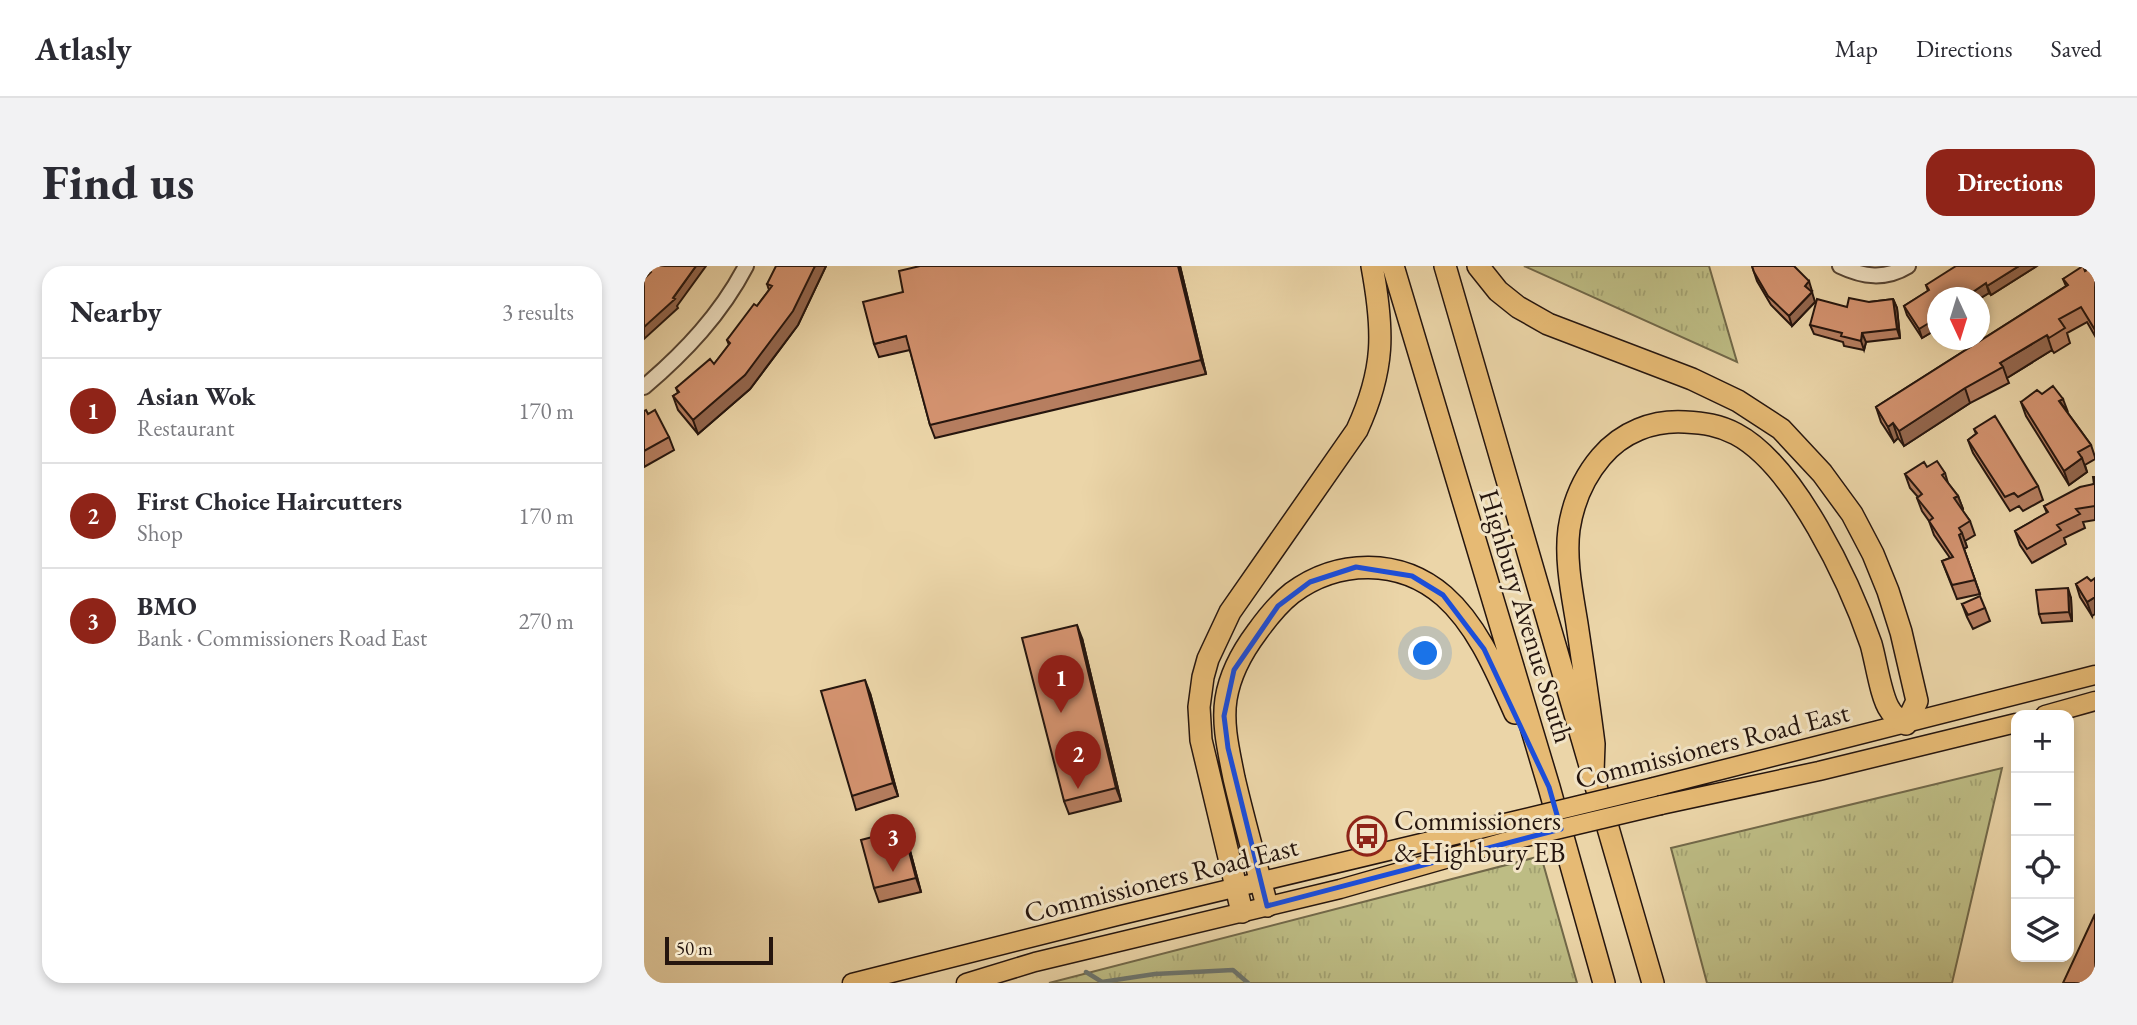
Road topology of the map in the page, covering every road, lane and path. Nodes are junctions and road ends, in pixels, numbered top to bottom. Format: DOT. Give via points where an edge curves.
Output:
graph roads {
  1 [pos="746,266"];
  2 [pos="1372,266"];
  3 [pos="1393,266"];
  4 [pos="1445,266"];
  5 [pos="1478,266"];
  6 [pos="1840,266"];
  7 [pos="1908,266"];
  8 [pos="644,387"];
  9 [pos="2095,675"];
  10 [pos="2095,701"];
  11 [pos="2063,710"];
  12 [pos="1906,724"];
  13 [pos="2011,724"];
  14 [pos="1913,749"];
  15 [pos="1593,772"];
  16 [pos="1549,787"];
  17 [pos="1503,833"];
  18 [pos="1261,882"];
  19 [pos="1236,888"];
  20 [pos="1267,906"];
  21 [pos="1242,912"];
  22 [pos="852,983"];
  23 [pos="966,983"];
  24 [pos="1604,983"];
  25 [pos="1653,983"];
  1 -- 8 [label="street" via="715,318"];
  2 -- 19 [label="highway" via="1381,332 1380,366 1371,400 1357,430 1230,612 1203,677 1201,740"];
  3 -- 16 [label="highway, Highbury Avenue South"];
  4 -- 15 [label="highway, Highbury Avenue South"];
  5 -- 12 [label="highway" via="1498,291 1548,324 1692,379 1781,429 1853,514 1873,554 1888,591 1917,701"];
  6 -- 7 [label="street" via="1859,275 1879,276"];
  9 -- 12 [label="main road, Commissioners Road East"];
  10 -- 11 [label="main road"];
  12 -- 14 [label="main road"];
  12 -- 15 [label="highway" via="1889,709 1871,645 1834,558 1796,495 1761,452 1714,425 1654,424 1616,442 1592,467 1569,531 1570,574 1594,744"];
  12 -- 17 [label="main road, Commissioners Road East, bridge" via="1654,787"];
  13 -- 14 [label="main road, Commissioners Road East"];
  14 -- 17 [label="main road, Commissioners Road East, bridge"];
  15 -- 25 [label="highway, Highbury Avenue South"];
  16 -- 18 [label="highway" via="1484,649 1443,595 1394,570 1356,567 1333,572 1278,606 1234,670 1226,698 1228,748"];
  16 -- 24 [label="highway, Highbury Avenue South"];
  17 -- 18 [label="main road, Commissioners Road East"];
  17 -- 20 [label="main road, Commissioners Road East" via="1340,889"];
  18 -- 19 [label="main road, Commissioners Road East"];
  18 -- 20 [label="highway"];
  19 -- 21 [label="highway"];
  19 -- 22 [label="main road, Commissioners Road East"];
  20 -- 21 [label="main road, Commissioners Road East"];
  21 -- 23 [label="main road, Commissioners Road East"];
}
